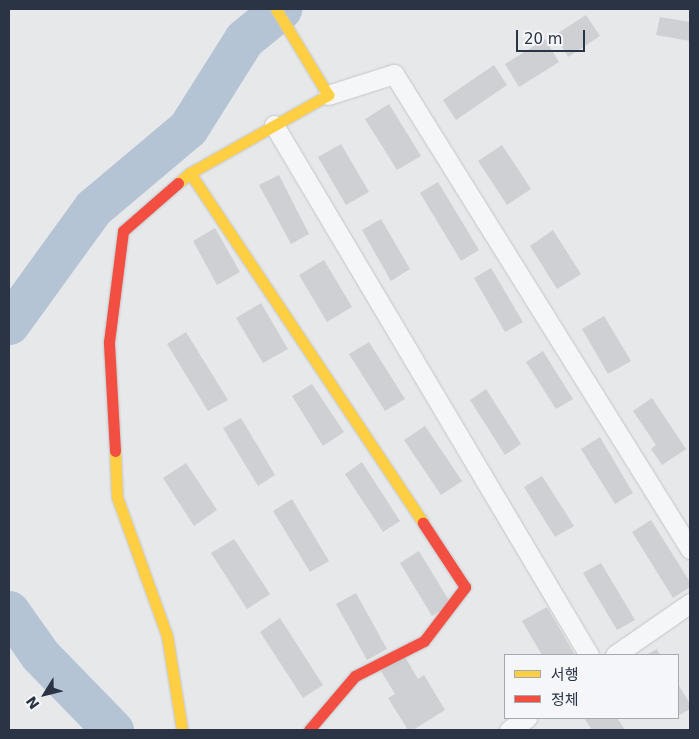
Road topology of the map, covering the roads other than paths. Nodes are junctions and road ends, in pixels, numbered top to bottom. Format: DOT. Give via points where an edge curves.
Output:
graph roads {
  1 [pos="276,9"];
  2 [pos="328,94"];
  3 [pos="274,125"];
  4 [pos="190,173"];
  5 [pos="690,549"];
  6 [pos="690,603"];
  7 [pos="588,654"];
  8 [pos="616,654"];
  9 [pos="525,719"];
  10 [pos="182,730"];
  11 [pos="309,730"];
  12 [pos="509,730"];
  1 -- 2 [label="street"];
  2 -- 3 [label="street"];
  2 -- 5 [label="street" via="394,74"];
  3 -- 4 [label="street"];
  3 -- 7 [label="street"];
  4 -- 10 [label="street" via="123,231 109,342 117,497 167,636"];
  4 -- 11 [label="street" via="465,587 424,640 356,676"];
  6 -- 8 [label="street"];
  9 -- 12 [label="street"];
}
